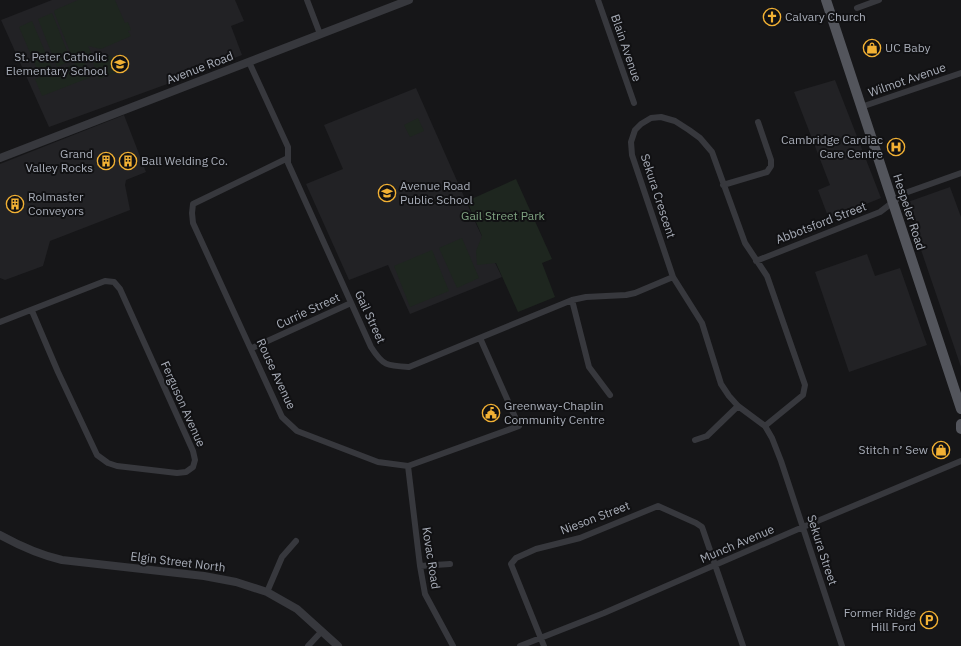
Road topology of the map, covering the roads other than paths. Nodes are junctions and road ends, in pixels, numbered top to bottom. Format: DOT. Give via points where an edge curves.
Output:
graph roads {
  1 [pos="308,0"];
  2 [pos="408,0"];
  3 [pos="598,0"];
  4 [pos="826,0"];
  5 [pos="879,0"];
  6 [pos="857,8"];
  7 [pos="320,34"];
  8 [pos="249,62"];
  9 [pos="961,73"];
  10 [pos="634,103"];
  11 [pos="861,107"];
  12 [pos="758,122"];
  13 [pos="0,158"];
  14 [pos="288,158"];
  15 [pos="961,173"];
  16 [pos="723,185"];
  17 [pos="892,203"];
  18 [pos="756,261"];
  19 [pos="673,277"];
  20 [pos="572,300"];
  21 [pos="351,303"];
  22 [pos="32,311"];
  23 [pos="0,322"];
  24 [pos="480,338"];
  25 [pos="252,348"];
  26 [pos="610,395"];
  27 [pos="738,406"];
  28 [pos="961,409"];
  29 [pos="961,424"];
  30 [pos="765,426"];
  31 [pos="961,429"];
  32 [pos="695,440"];
  33 [pos="781,460"];
  34 [pos="961,461"];
  35 [pos="408,466"];
  36 [pos="803,528"];
  37 [pos="0,535"];
  38 [pos="296,541"];
  39 [pos="450,564"];
  40 [pos="716,565"];
  41 [pos="420,566"];
  42 [pos="267,592"];
  43 [pos="322,631"];
  44 [pos="541,638"];
  45 [pos="741,645"];
  46 [pos="308,646"];
  47 [pos="338,646"];
  48 [pos="453,646"];
  49 [pos="520,646"];
  50 [pos="544,646"];
  51 [pos="842,646"];
  1 -- 7 [label="street"];
  2 -- 7 [label="street, Avenue Road"];
  3 -- 10 [label="street, Blain Avenue"];
  4 -- 11 [label="main road, Hespeler Road"];
  5 -- 6 [label="street"];
  7 -- 8 [label="street, Avenue Road"];
  8 -- 13 [label="street, Avenue Road"];
  8 -- 14 [label="street, Gail Street" via="288,147"];
  9 -- 11 [label="street, Wilmot Avenue"];
  11 -- 17 [label="main road, Hespeler Road"];
  12 -- 16 [label="street" via="771,160 767,172"];
  14 -- 21 [label="street, Gail Street"];
  14 -- 25 [label="street, Rouse Avenue" via="193,204 193,223"];
  15 -- 17 [label="street, Abbotsford Street" via="905,193"];
  16 -- 18 [label="street, Sekura Crescent" via="745,243"];
  16 -- 19 [label="street, Sekura Crescent" via="712,152 700,138 675,121 661,117 651,118 635,130 631,142 632,155"];
  17 -- 18 [label="street, Abbotsford Street" via="880,212"];
  17 -- 28 [label="main road, Hespeler Road"];
  18 -- 30 [label="street, Sekura Crescent" via="767,276 805,385 803,396"];
  19 -- 20 [label="street, Gail Street" via="635,293"];
  19 -- 27 [label="street, Sekura Crescent" via="702,323 721,384"];
  20 -- 24 [label="street, Gail Street"];
  20 -- 26 [label="street" via="589,367"];
  21 -- 24 [label="street, Gail Street" via="371,347 379,359 391,366 410,367"];
  21 -- 25 [label="street, Currie Street"];
  22 -- 22 [label="street, Ferguson Avenue" via="105,281 114,282 120,289 193,451 193,467 186,472 177,472 117,466 97,455"];
  22 -- 23 [label="street, Ferguson Avenue"];
  24 -- 35 [label="street, Rouse Avenue" via="519,426"];
  25 -- 35 [label="street, Rouse Avenue" via="282,417 297,430 378,462"];
  27 -- 30 [label="street, Sekura Crescent"];
  27 -- 32 [label="street" via="707,436"];
  29 -- 31 [label="main road"];
  30 -- 33 [label="street, Sekura Crescent"];
  33 -- 36 [label="street, Sekura Street"];
  34 -- 36 [label="street, Munch Avenue"];
  35 -- 41 [label="street, Kovac Road"];
  36 -- 40 [label="street, Munch Avenue"];
  36 -- 51 [label="street, Sekura Street"];
  37 -- 42 [label="street, Elgin Street North" via="23,548 62,560 204,576 236,582"];
  38 -- 42 [label="street" via="282,557"];
  39 -- 41 [label="street"];
  40 -- 44 [label="street, Munch Avenue"];
  40 -- 44 [label="street, Nieson Street" via="702,527 658,506 580,538 536,549 516,558 511,565"];
  40 -- 45 [label="street"];
  41 -- 48 [label="street, Kovac Road" via="425,594"];
  42 -- 43 [label="street, Elgin Street North" via="297,609"];
  43 -- 46 [label="street"];
  43 -- 47 [label="street, Elgin Street North"];
  44 -- 49 [label="street, Munch Avenue"];
  44 -- 50 [label="street"];
}
